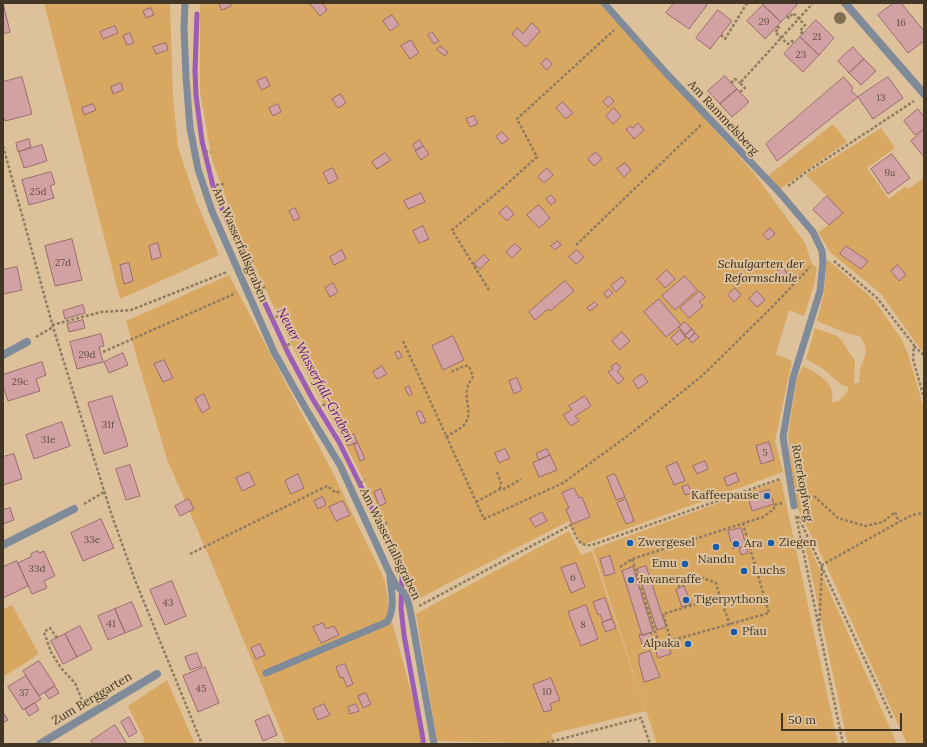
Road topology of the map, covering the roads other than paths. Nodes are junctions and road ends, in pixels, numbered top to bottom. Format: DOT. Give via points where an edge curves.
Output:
graph roads {
  1 [pos="185,3"];
  2 [pos="604,3"];
  3 [pos="845,3"];
  4 [pos="921,96"];
  5 [pos="822,251"];
  6 [pos="27,342"];
  7 [pos="3,355"];
  8 [pos="793,504"];
  9 [pos="74,509"];
  10 [pos="3,545"];
  11 [pos="390,574"];
  12 [pos="266,673"];
  13 [pos="157,674"];
  14 [pos="40,744"];
  15 [pos="434,744"];
  1 -- 11 [label="lane, Am Wasserfallsgraben" via="190,128 198,169 212,211 274,352 340,465"];
  2 -- 5 [label="lane, Am Rammelsberg" via="666,73 780,193 813,232"];
  3 -- 4 [label="street"];
  5 -- 8 [label="lane, Roterkopfweg" via="820,291 793,378 783,437"];
  6 -- 7 [label="street"];
  9 -- 10 [label="street"];
  11 -- 12 [label="lane" via="392,608 387,622"];
  11 -- 15 [label="lane, Am Wasserfallsgraben" via="406,595 410,609"];
  13 -- 14 [label="street, Zum Berggarten"];
}
